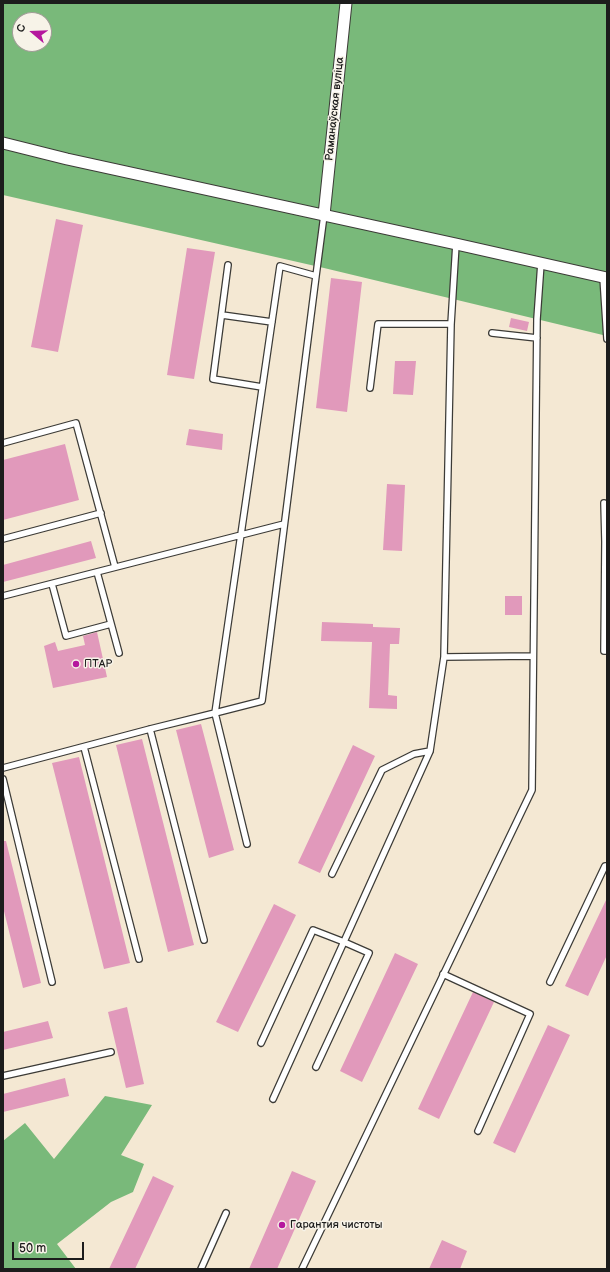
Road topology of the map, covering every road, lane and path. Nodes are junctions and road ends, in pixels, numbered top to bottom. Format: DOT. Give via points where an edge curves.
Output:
graph roads {
  1 [pos="346,3"];
  2 [pos="3,143"];
  3 [pos="324,215"];
  4 [pos="456,244"];
  5 [pos="541,263"];
  6 [pos="228,264"];
  7 [pos="316,276"];
  8 [pos="605,278"];
  9 [pos="222,314"];
  10 [pos="272,322"];
  11 [pos="451,324"];
  12 [pos="492,333"];
  13 [pos="537,338"];
  14 [pos="607,339"];
  15 [pos="262,387"];
  16 [pos="370,388"];
  17 [pos="3,443"];
  18 [pos="604,503"];
  19 [pos="101,513"];
  20 [pos="284,524"];
  21 [pos="241,535"];
  22 [pos="3,539"];
  23 [pos="606,542"];
  24 [pos="115,567"];
  25 [pos="97,572"];
  26 [pos="52,584"];
  27 [pos="3,596"];
  28 [pos="111,624"];
  29 [pos="607,651"];
  30 [pos="119,653"];
  31 [pos="533,656"];
  32 [pos="444,657"];
  33 [pos="215,713"];
  34 [pos="150,729"];
  35 [pos="84,747"];
  36 [pos="430,751"];
  37 [pos="3,768"];
  38 [pos="3,779"];
  39 [pos="248,844"];
  40 [pos="607,866"];
  41 [pos="332,874"];
  42 [pos="204,940"];
  43 [pos="344,942"];
  44 [pos="139,959"];
  45 [pos="443,974"];
  46 [pos="52,982"];
  47 [pos="550,982"];
  48 [pos="261,1043"];
  49 [pos="111,1052"];
  50 [pos="316,1067"];
  51 [pos="3,1076"];
  52 [pos="273,1099"];
  53 [pos="478,1131"];
  54 [pos="226,1213"];
  55 [pos="201,1269"];
  56 [pos="302,1269"];
  1 -- 3 [label="street, Раманаўская вуліца"];
  2 -- 3 [label="street"];
  3 -- 4 [label="street"];
  3 -- 7 [label="lane"];
  4 -- 5 [label="street"];
  4 -- 11 [label="lane"];
  5 -- 8 [label="street"];
  5 -- 13 [label="lane"];
  6 -- 9 [label="lane"];
  7 -- 10 [label="lane" via="280,266"];
  7 -- 20 [label="lane"];
  8 -- 14 [label="lane"];
  9 -- 10 [label="lane"];
  9 -- 15 [label="lane" via="214,379"];
  10 -- 15 [label="lane"];
  11 -- 16 [label="lane" via="378,324"];
  11 -- 32 [label="lane"];
  12 -- 13 [label="lane"];
  13 -- 31 [label="lane"];
  15 -- 21 [label="lane"];
  17 -- 19 [label="lane" via="76,423"];
  18 -- 23 [label="lane"];
  19 -- 22 [label="lane"];
  19 -- 24 [label="lane"];
  20 -- 21 [label="lane"];
  20 -- 33 [label="lane" via="262,701"];
  21 -- 24 [label="lane"];
  21 -- 33 [label="lane"];
  23 -- 29 [label="lane" via="604,651"];
  24 -- 25 [label="lane"];
  25 -- 26 [label="lane"];
  25 -- 28 [label="lane"];
  26 -- 27 [label="lane"];
  26 -- 28 [label="lane" via="66,636"];
  28 -- 30 [label="lane"];
  31 -- 32 [label="lane"];
  31 -- 45 [label="lane" via="532,790"];
  32 -- 36 [label="lane"];
  33 -- 34 [label="lane"];
  33 -- 39 [label="lane"];
  34 -- 35 [label="lane"];
  34 -- 42 [label="lane"];
  35 -- 37 [label="lane"];
  35 -- 44 [label="lane"];
  36 -- 41 [label="lane" via="414,754 382,770"];
  36 -- 43 [label="lane"];
  38 -- 46 [label="lane"];
  40 -- 47 [label="lane"];
  43 -- 48 [label="lane" via="313,930"];
  43 -- 50 [label="lane" via="369,953"];
  43 -- 52 [label="lane"];
  45 -- 53 [label="lane" via="530,1014"];
  45 -- 56 [label="lane"];
  49 -- 51 [label="lane"];
  54 -- 55 [label="lane"];
}
